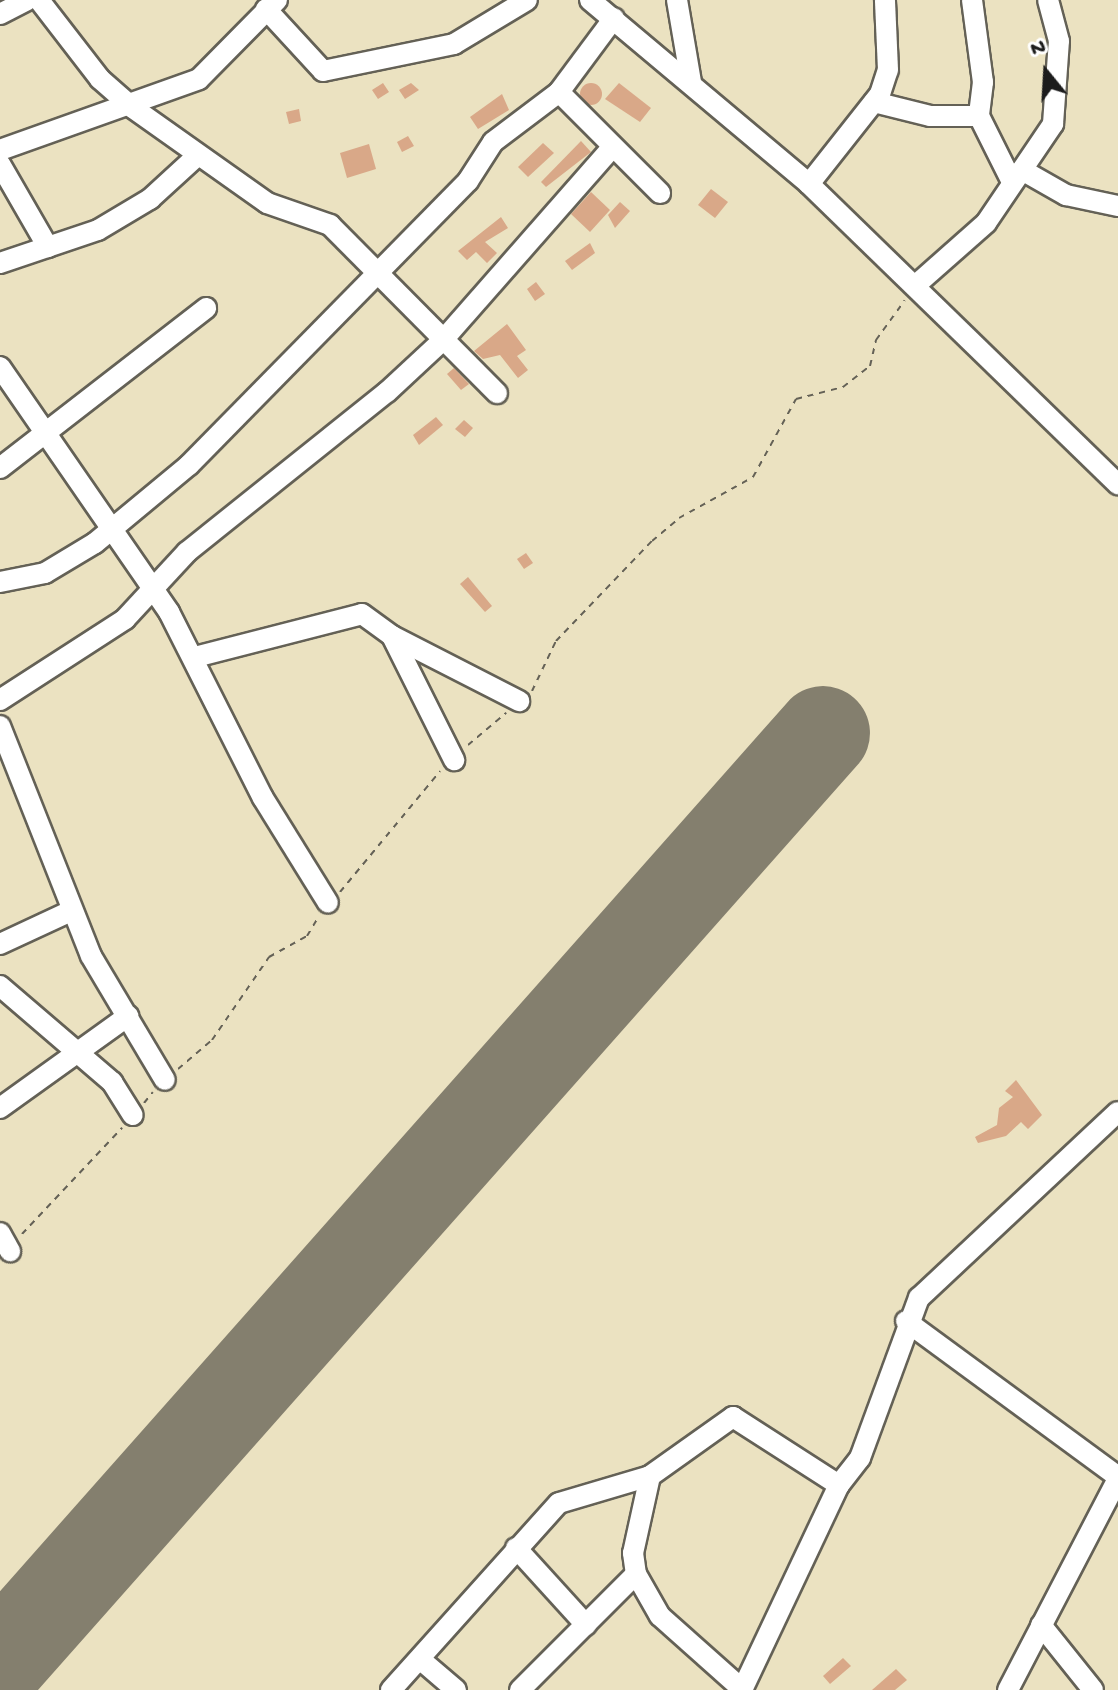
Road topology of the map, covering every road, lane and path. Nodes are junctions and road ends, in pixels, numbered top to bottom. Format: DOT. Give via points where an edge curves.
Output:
graph roads {
  1 [pos="27,0"];
  2 [pos="39,0"];
  3 [pos="527,0"];
  4 [pos="590,0"];
  5 [pos="677,0"];
  6 [pos="885,0"];
  7 [pos="972,0"];
  8 [pos="1048,0"];
  9 [pos="271,4"];
  10 [pos="0,14"];
  11 [pos="614,18"];
  12 [pos="691,82"];
  13 [pos="559,92"];
  14 [pos="874,102"];
  15 [pos="133,108"];
  16 [pos="979,116"];
  17 [pos="611,149"];
  18 [pos="0,150"];
  19 [pos="198,155"];
  20 [pos="0,164"];
  21 [pos="1017,176"];
  22 [pos="809,184"];
  23 [pos="660,193"];
  24 [pos="1115,210"];
  25 [pos="48,247"];
  26 [pos="0,263"];
  27 [pos="376,271"];
  28 [pos="917,284"];
  29 [pos="206,308"];
  30 [pos="443,340"];
  31 [pos="0,367"];
  32 [pos="497,393"];
  33 [pos="45,433"];
  34 [pos="0,468"];
  35 [pos="1118,484"];
  36 [pos="110,531"];
  37 [pos="0,582"];
  38 [pos="153,590"];
  39 [pos="392,636"];
  40 [pos="195,657"];
  41 [pos="0,700"];
  42 [pos="519,701"];
  43 [pos="0,726"];
  44 [pos="454,760"];
  45 [pos="328,903"];
  46 [pos="71,911"];
  47 [pos="0,944"];
  48 [pos="0,986"];
  49 [pos="128,1016"];
  50 [pos="78,1057"];
  51 [pos="165,1080"];
  52 [pos="0,1108"];
  53 [pos="1118,1112"];
  54 [pos="133,1115"];
  55 [pos="906,1321"];
  56 [pos="650,1476"];
  57 [pos="1118,1478"];
  58 [pos="839,1485"];
  59 [pos="516,1548"];
  60 [pos="636,1574"];
  61 [pos="586,1625"];
  62 [pos="1041,1625"];
  63 [pos="421,1660"];
  64 [pos="391,1690"];
  65 [pos="456,1690"];
  66 [pos="520,1690"];
  67 [pos="742,1690"];
  68 [pos="1008,1690"];
  69 [pos="1093,1690"];
  1 -- 10 [label="street"];
  2 -- 15 [label="street" via="100,79"];
  3 -- 9 [label="street" via="454,44 323,71"];
  4 -- 11 [label="street"];
  5 -- 12 [label="street"];
  6 -- 14 [label="street" via="888,70"];
  7 -- 16 [label="street" via="983,82"];
  8 -- 21 [label="street" via="1060,96 1053,124"];
  9 -- 15 [label="street" via="199,79"];
  11 -- 12 [label="street"];
  11 -- 13 [label="street"];
  12 -- 22 [label="street"];
  13 -- 17 [label="street"];
  13 -- 27 [label="street" via="493,142 468,181"];
  14 -- 16 [label="street" via="930,116"];
  14 -- 22 [label="street"];
  15 -- 18 [label="street"];
  15 -- 19 [label="street"];
  16 -- 21 [label="street"];
  17 -- 23 [label="street"];
  17 -- 30 [label="street"];
  19 -- 25 [label="street" via="150,199 98,230"];
  19 -- 27 [label="street" via="267,203 330,225"];
  20 -- 25 [label="street"];
  21 -- 24 [label="street"];
  21 -- 28 [label="street" via="986,223"];
  22 -- 28 [label="street"];
  25 -- 26 [label="street"];
  27 -- 30 [label="street"];
  27 -- 36 [label="street" via="255,404"];
  28 -- 35 [label="street"];
  29 -- 33 [label="street"];
  30 -- 32 [label="street"];
  30 -- 38 [label="street" via="332,440 187,552"];
  31 -- 33 [label="street"];
  33 -- 34 [label="street"];
  33 -- 36 [label="street"];
  36 -- 37 [label="street" via="45,573"];
  36 -- 38 [label="street"];
  38 -- 40 [label="street"];
  38 -- 41 [label="street" via="83,651"];
  39 -- 40 [label="street" via="362,614"];
  39 -- 42 [label="street"];
  39 -- 44 [label="street"];
  40 -- 45 [label="street" via="263,798"];
  43 -- 46 [label="street"];
  46 -- 47 [label="street"];
  46 -- 49 [label="street"];
  48 -- 50 [label="street"];
  49 -- 50 [label="street"];
  49 -- 51 [label="street"];
  50 -- 52 [label="street"];
  50 -- 54 [label="street" via="112,1082"];
  53 -- 55 [label="street" via="952,1261"];
  55 -- 57 [label="street"];
  55 -- 58 [label="street" via="860,1458"];
  56 -- 58 [label="street" via="733,1417"];
  56 -- 59 [label="street" via="559,1503"];
  56 -- 60 [label="street" via="633,1553"];
  57 -- 62 [label="street"];
  58 -- 67 [label="street"];
  59 -- 61 [label="street"];
  59 -- 63 [label="street"];
  60 -- 61 [label="street"];
  60 -- 67 [label="street" via="660,1616"];
  61 -- 66 [label="street"];
  62 -- 68 [label="street"];
  62 -- 69 [label="street"];
  63 -- 64 [label="street"];
  63 -- 65 [label="street"];
}
